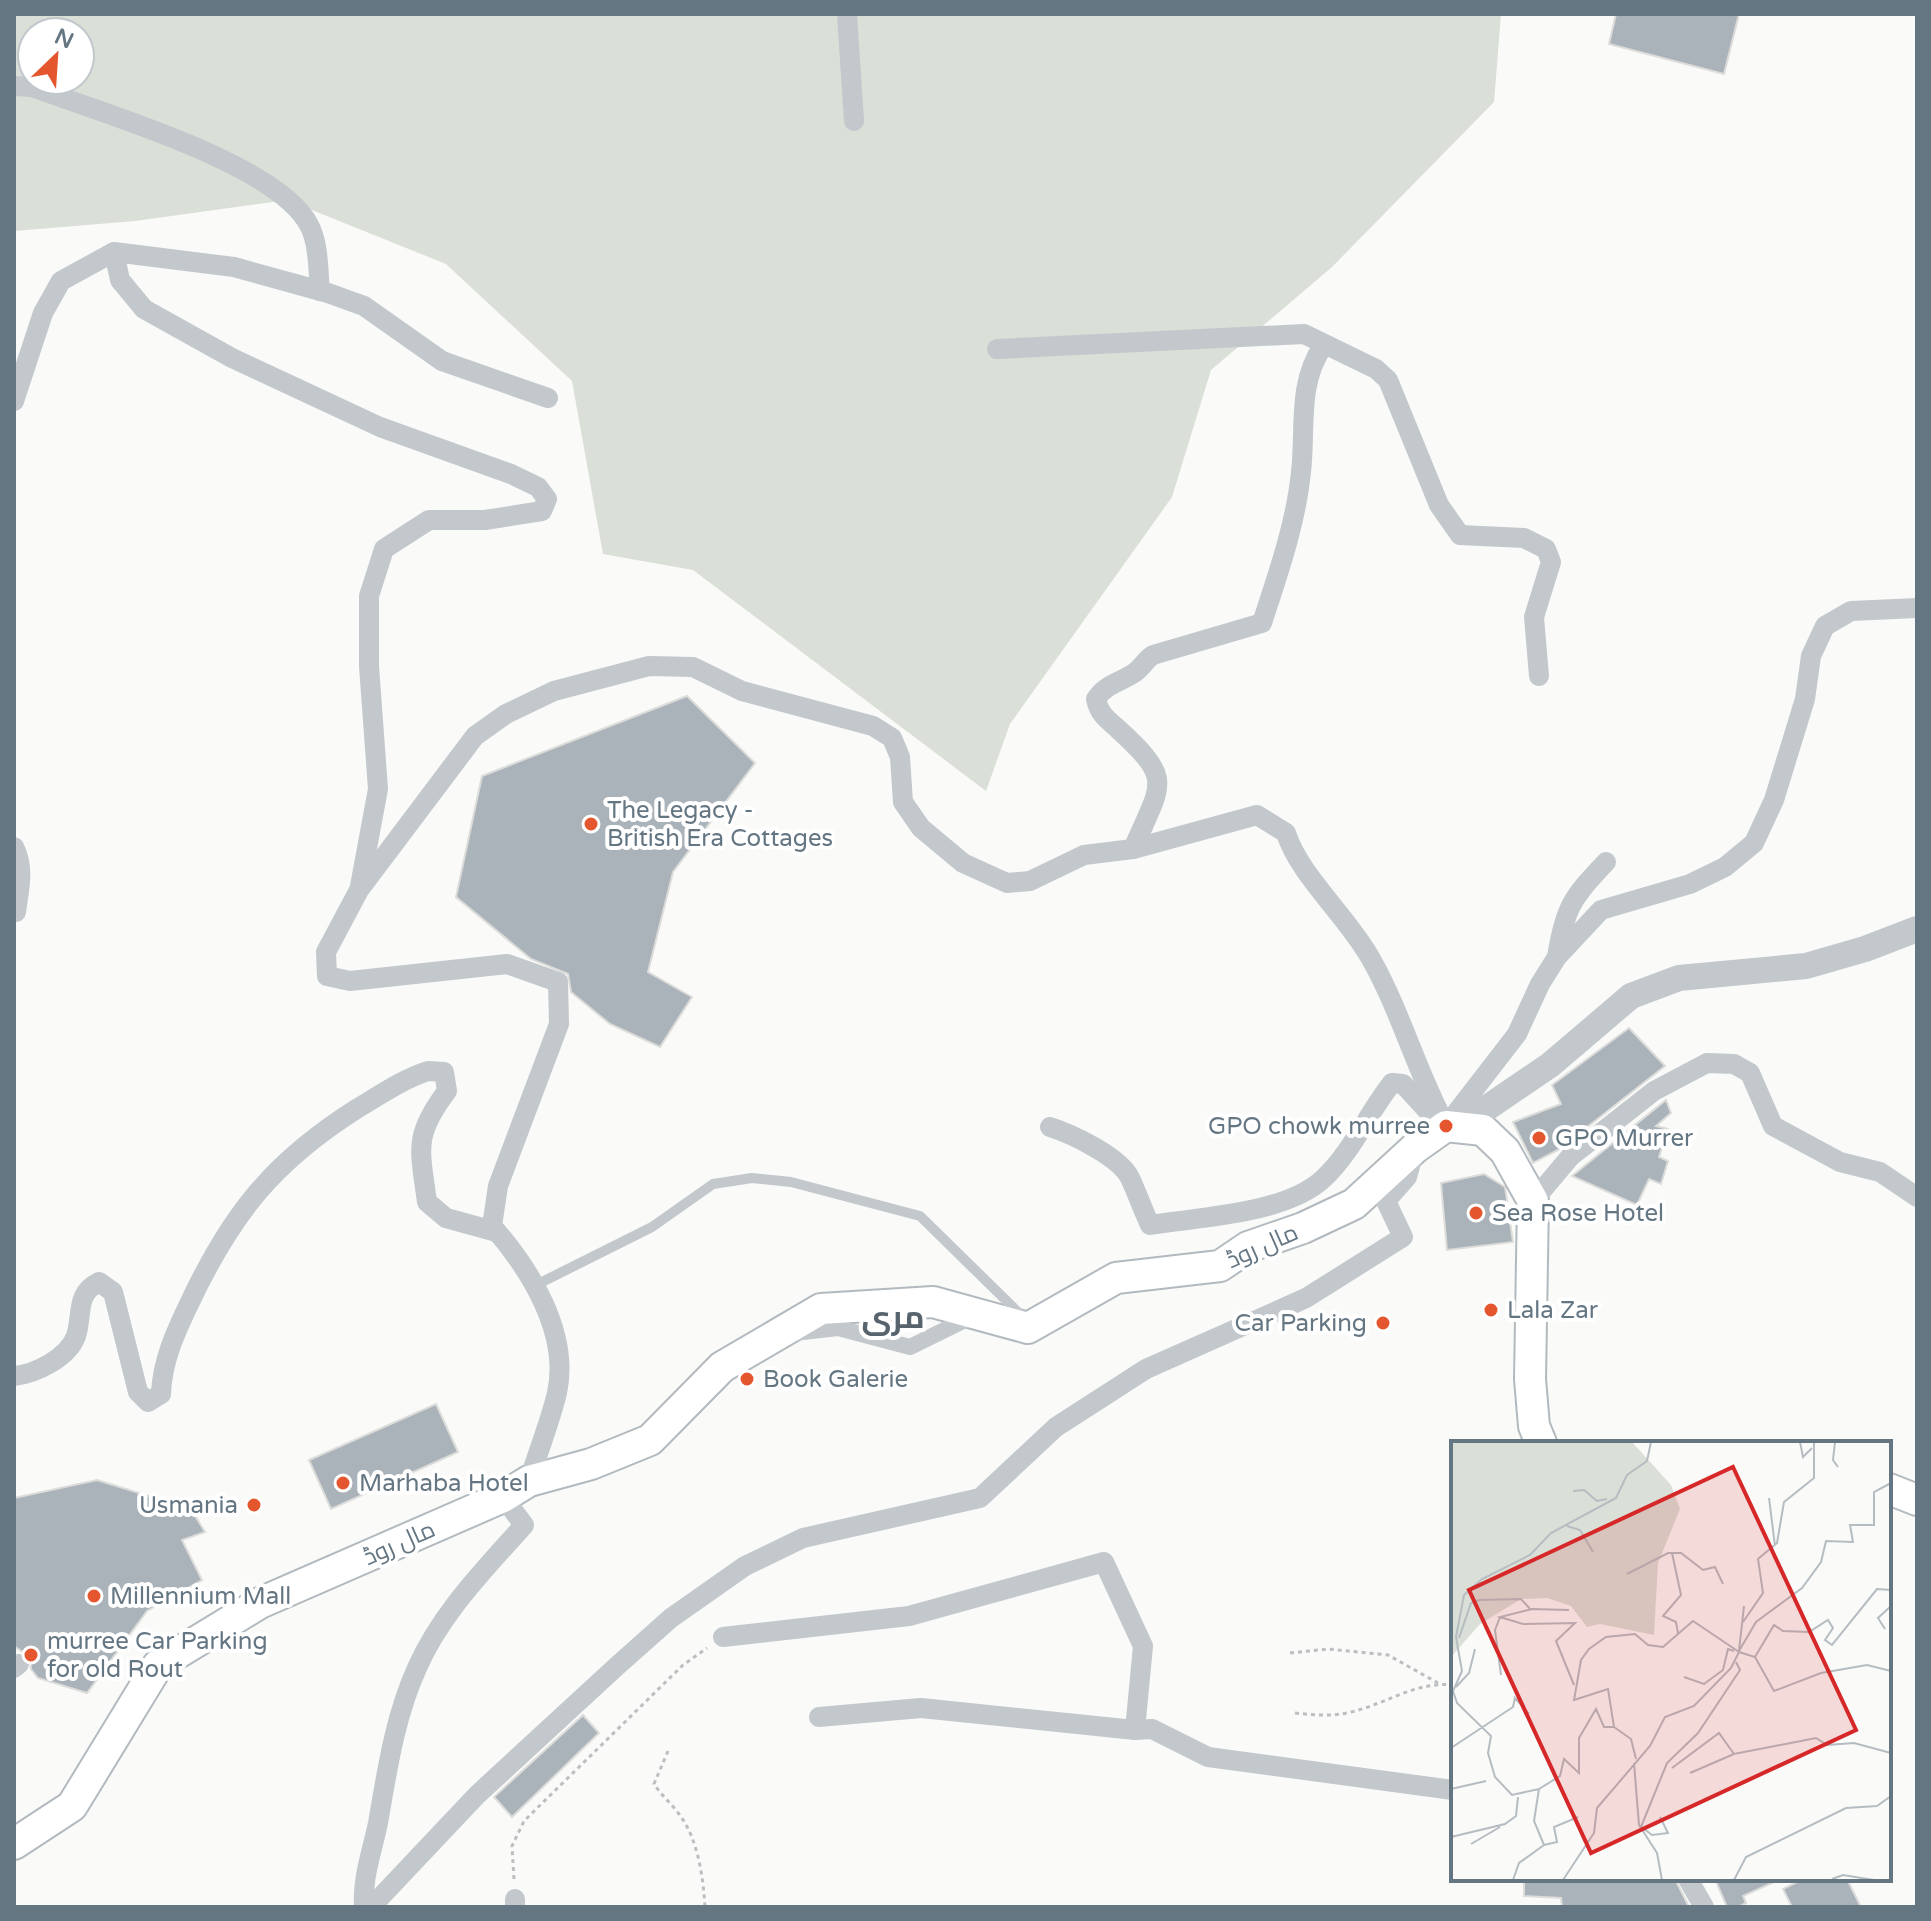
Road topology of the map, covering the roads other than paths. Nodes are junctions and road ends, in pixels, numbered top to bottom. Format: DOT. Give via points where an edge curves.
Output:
graph roads {
  1 [pos="847,14"];
  2 [pos="14,86"];
  3 [pos="854,121"];
  4 [pos="114,252"];
  5 [pos="320,291"];
  6 [pos="1323,346"];
  7 [pos="997,349"];
  8 [pos="548,398"];
  9 [pos="14,401"];
  10 [pos="1917,608"];
  11 [pos="1539,676"];
  12 [pos="14,847"];
  13 [pos="1133,849"];
  14 [pos="1606,862"];
  15 [pos="359,890"];
  16 [pos="16,912"];
  17 [pos="1917,929"];
  18 [pos="1557,957"];
  19 [pos="1446,1126"];
  20 [pos="1050,1127"];
  21 [pos="1415,1148"];
  22 [pos="1917,1197"];
  23 [pos="1533,1201"];
  24 [pos="497,1232"];
  25 [pos="536,1285"];
  26 [pos="1020,1324"];
  27 [pos="772,1335"];
  28 [pos="14,1376"];
  29 [pos="1540,1441"];
  30 [pos="529,1481"];
  31 [pos="1891,1490"];
  32 [pos="503,1497"];
  33 [pos="1917,1500"];
  34 [pos="723,1637"];
  35 [pos="819,1717"];
  36 [pos="1135,1730"];
  37 [pos="1451,1790"];
  38 [pos="14,1844"];
  39 [pos="1689,1881"];
  40 [pos="372,1906"];
  41 [pos="1704,1907"];
  1 -- 3 [label="street"];
  2 -- 5 [label="street" via="32,87 238,165 309,223"];
  4 -- 5 [label="street" via="234,267"];
  4 -- 9 [label="street" via="61,281 43,313"];
  4 -- 15 [label="street" via="120,280 144,309 380,427 511,474 538,487 547,499 542,511 485,520 429,520 384,549 369,596 378,789"];
  5 -- 8 [label="street" via="364,306 442,361"];
  6 -- 7 [label="street" via="1304,334"];
  6 -- 11 [label="street" via="1376,369 1388,380 1439,505 1460,535 1524,538 1546,549 1551,562 1534,617"];
  6 -- 13 [label="street" via="1310,373 1302,413 1301,473 1286,548 1262,623 1153,655 1138,671 1103,688 1096,699 1098,711 1150,758 1157,771 1152,804"];
  10 -- 18 [label="street" via="1851,611 1825,626 1811,656 1805,699 1774,800 1754,843 1725,867 1690,884 1601,910"];
  12 -- 16 [label="street" via="21,876"];
  13 -- 15 [label="street" via="1084,855 1030,881 1007,883 963,863 921,828 903,802 900,757 892,738 873,726 742,691 693,667 649,666 554,691 475,736"];
  13 -- 19 [label="street" via="1257,815 1286,833 1292,853 1371,959"];
  14 -- 18 [label="street" via="1575,896 1563,920"];
  15 -- 24 [label="street" via="326,952 327,976 350,981 507,964 558,982 559,1024 498,1186 492,1226"];
  17 -- 19 [label="street" via="1806,966 1679,978 1631,996 1550,1065 1481,1112"];
  18 -- 19 [label="street" via="1517,1034"];
  19 -- 20 [label="street" via="1429,1115 1403,1084 1392,1083 1340,1159 1303,1193 1264,1206 1150,1225 1118,1163"];
  19 -- 21 [label="main road, مال روڈ"];
  19 -- 23 [label="main road" via="1483,1130 1505,1151"];
  21 -- 26 [label="main road, مال روڈ" via="1354,1204 1248,1247 1220,1266 1116,1278"];
  21 -- 40 [label="street" via="1407,1177 1386,1201 1403,1237 1306,1298 1146,1369 1056,1427 980,1498 803,1538 745,1566 671,1618 617,1666 477,1795"];
  22 -- 23 [label="street" via="1880,1172 1840,1162 1773,1126 1750,1073 1734,1064 1707,1063 1654,1091 1570,1157"];
  23 -- 29 [label="main road" via="1530,1379"];
  24 -- 25 [label="street"];
  24 -- 28 [label="street" via="446,1218 427,1202 418,1147 431,1113 447,1091 444,1072 414,1075 326,1129 284,1161 249,1198 209,1259 180,1322 161,1394 148,1402 138,1392 113,1292 99,1282 87,1287 81,1298 75,1338 68,1346 29,1375"];
  25 -- 26 [label="lane" via="652,1227 713,1184 752,1178 791,1182 920,1216 1021,1314"];
  25 -- 30 [label="street" via="559,1351 557,1391"];
  26 -- 27 [label="main road, مال روڈ" via="933,1302 821,1309"];
  26 -- 27 [label="street, مال روڈ" via="969,1318 910,1347 838,1328"];
  27 -- 30 [label="main road, مال روڈ" via="722,1367 650,1440"];
  30 -- 32 [label="main road, مال روڈ"];
  31 -- 33 [label="main road"];
  32 -- 38 [label="main road, مال روڈ" via="260,1603 158,1665 72,1806"];
  32 -- 40 [label="street" via="524,1525 449,1613 417,1668 391,1747 362,1884"];
  34 -- 36 [label="street" via="909,1616 1104,1562 1143,1646"];
  35 -- 36 [label="street" via="921,1708"];
  36 -- 37 [label="street" via="1152,1729 1208,1757"];
  39 -- 41 [label="street"];
}
